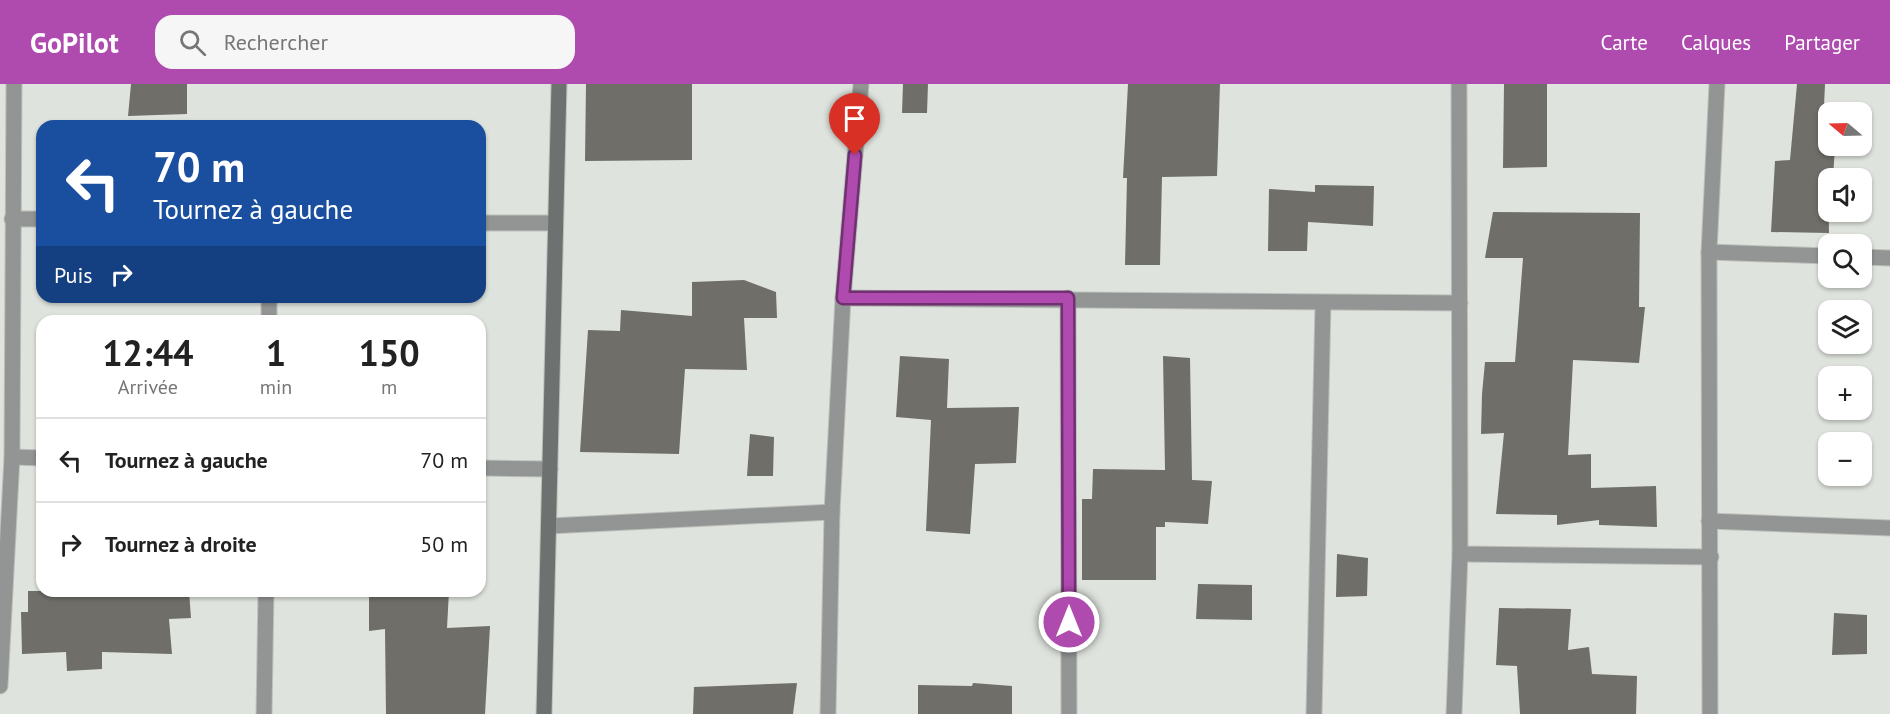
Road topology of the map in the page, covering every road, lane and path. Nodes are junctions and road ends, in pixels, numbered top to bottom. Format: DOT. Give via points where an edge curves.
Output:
graph roads {
  1 [pos="14,84"];
  2 [pos="559,84"];
  3 [pos="861,84"];
  4 [pos="1459,84"];
  5 [pos="1717,84"];
  6 [pos="12,219"];
  7 [pos="36,219"];
  8 [pos="486,223"];
  9 [pos="555,223"];
  10 [pos="1709,252"];
  11 [pos="1818,256"];
  12 [pos="1872,257"];
  13 [pos="1890,258"];
  14 [pos="843,298"];
  15 [pos="1068,298"];
  16 [pos="1323,303"];
  17 [pos="1460,303"];
  18 [pos="12,457"];
  19 [pos="36,458"];
  20 [pos="486,468"];
  21 [pos="550,469"];
  22 [pos="832,512"];
  23 [pos="1709,522"];
  24 [pos="549,526"];
  25 [pos="1890,528"];
  26 [pos="1460,554"];
  27 [pos="1711,557"];
  28 [pos="266,597"];
  29 [pos="0,686"];
  30 [pos="264,714"];
  31 [pos="544,714"];
  32 [pos="828,714"];
  33 [pos="1069,714"];
  34 [pos="1314,714"];
  35 [pos="1454,714"];
  36 [pos="1710,714"];
  1 -- 6 [label="street"];
  2 -- 9 [label="street"];
  3 -- 14 [label="street"];
  4 -- 17 [label="street"];
  5 -- 10 [label="street"];
  6 -- 7 [label="street"];
  6 -- 18 [label="street"];
  8 -- 9 [label="street"];
  9 -- 21 [label="street"];
  10 -- 11 [label="street"];
  10 -- 23 [label="street"];
  12 -- 13 [label="street"];
  14 -- 15 [label="street"];
  14 -- 22 [label="street"];
  15 -- 16 [label="street"];
  15 -- 33 [label="street"];
  16 -- 17 [label="street"];
  16 -- 34 [label="street"];
  17 -- 26 [label="street"];
  18 -- 19 [label="street"];
  18 -- 29 [label="street"];
  20 -- 21 [label="street"];
  21 -- 24 [label="street"];
  22 -- 24 [label="street"];
  22 -- 32 [label="street"];
  23 -- 25 [label="street"];
  23 -- 27 [label="street"];
  24 -- 31 [label="street"];
  26 -- 27 [label="street"];
  26 -- 35 [label="street"];
  27 -- 36 [label="street"];
  28 -- 30 [label="street"];
}
